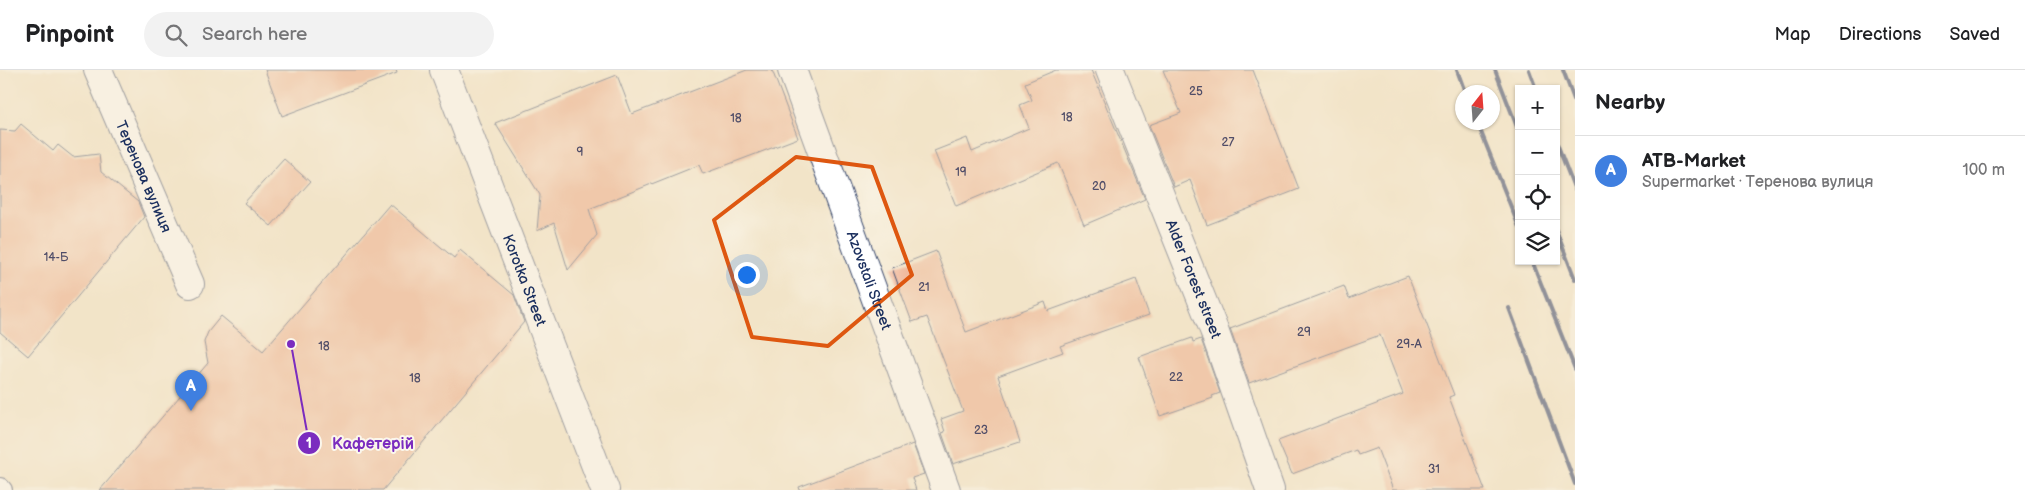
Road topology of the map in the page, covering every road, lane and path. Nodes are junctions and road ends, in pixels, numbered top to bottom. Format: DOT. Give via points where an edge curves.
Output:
graph roads {
  1 [pos="98,70"];
  2 [pos="444,70"];
  3 [pos="792,70"];
  4 [pos="1110,70"];
  5 [pos="190,284"];
  6 [pos="605,490"];
  7 [pos="946,490"];
  8 [pos="1270,490"];
  1 -- 5 [label="street, Теренова вулиця"];
  2 -- 6 [label="street, Korotka Street"];
  3 -- 7 [label="street, Azovstali Street"];
  4 -- 8 [label="street, Alder Forest street" via="1214,330"];
}
